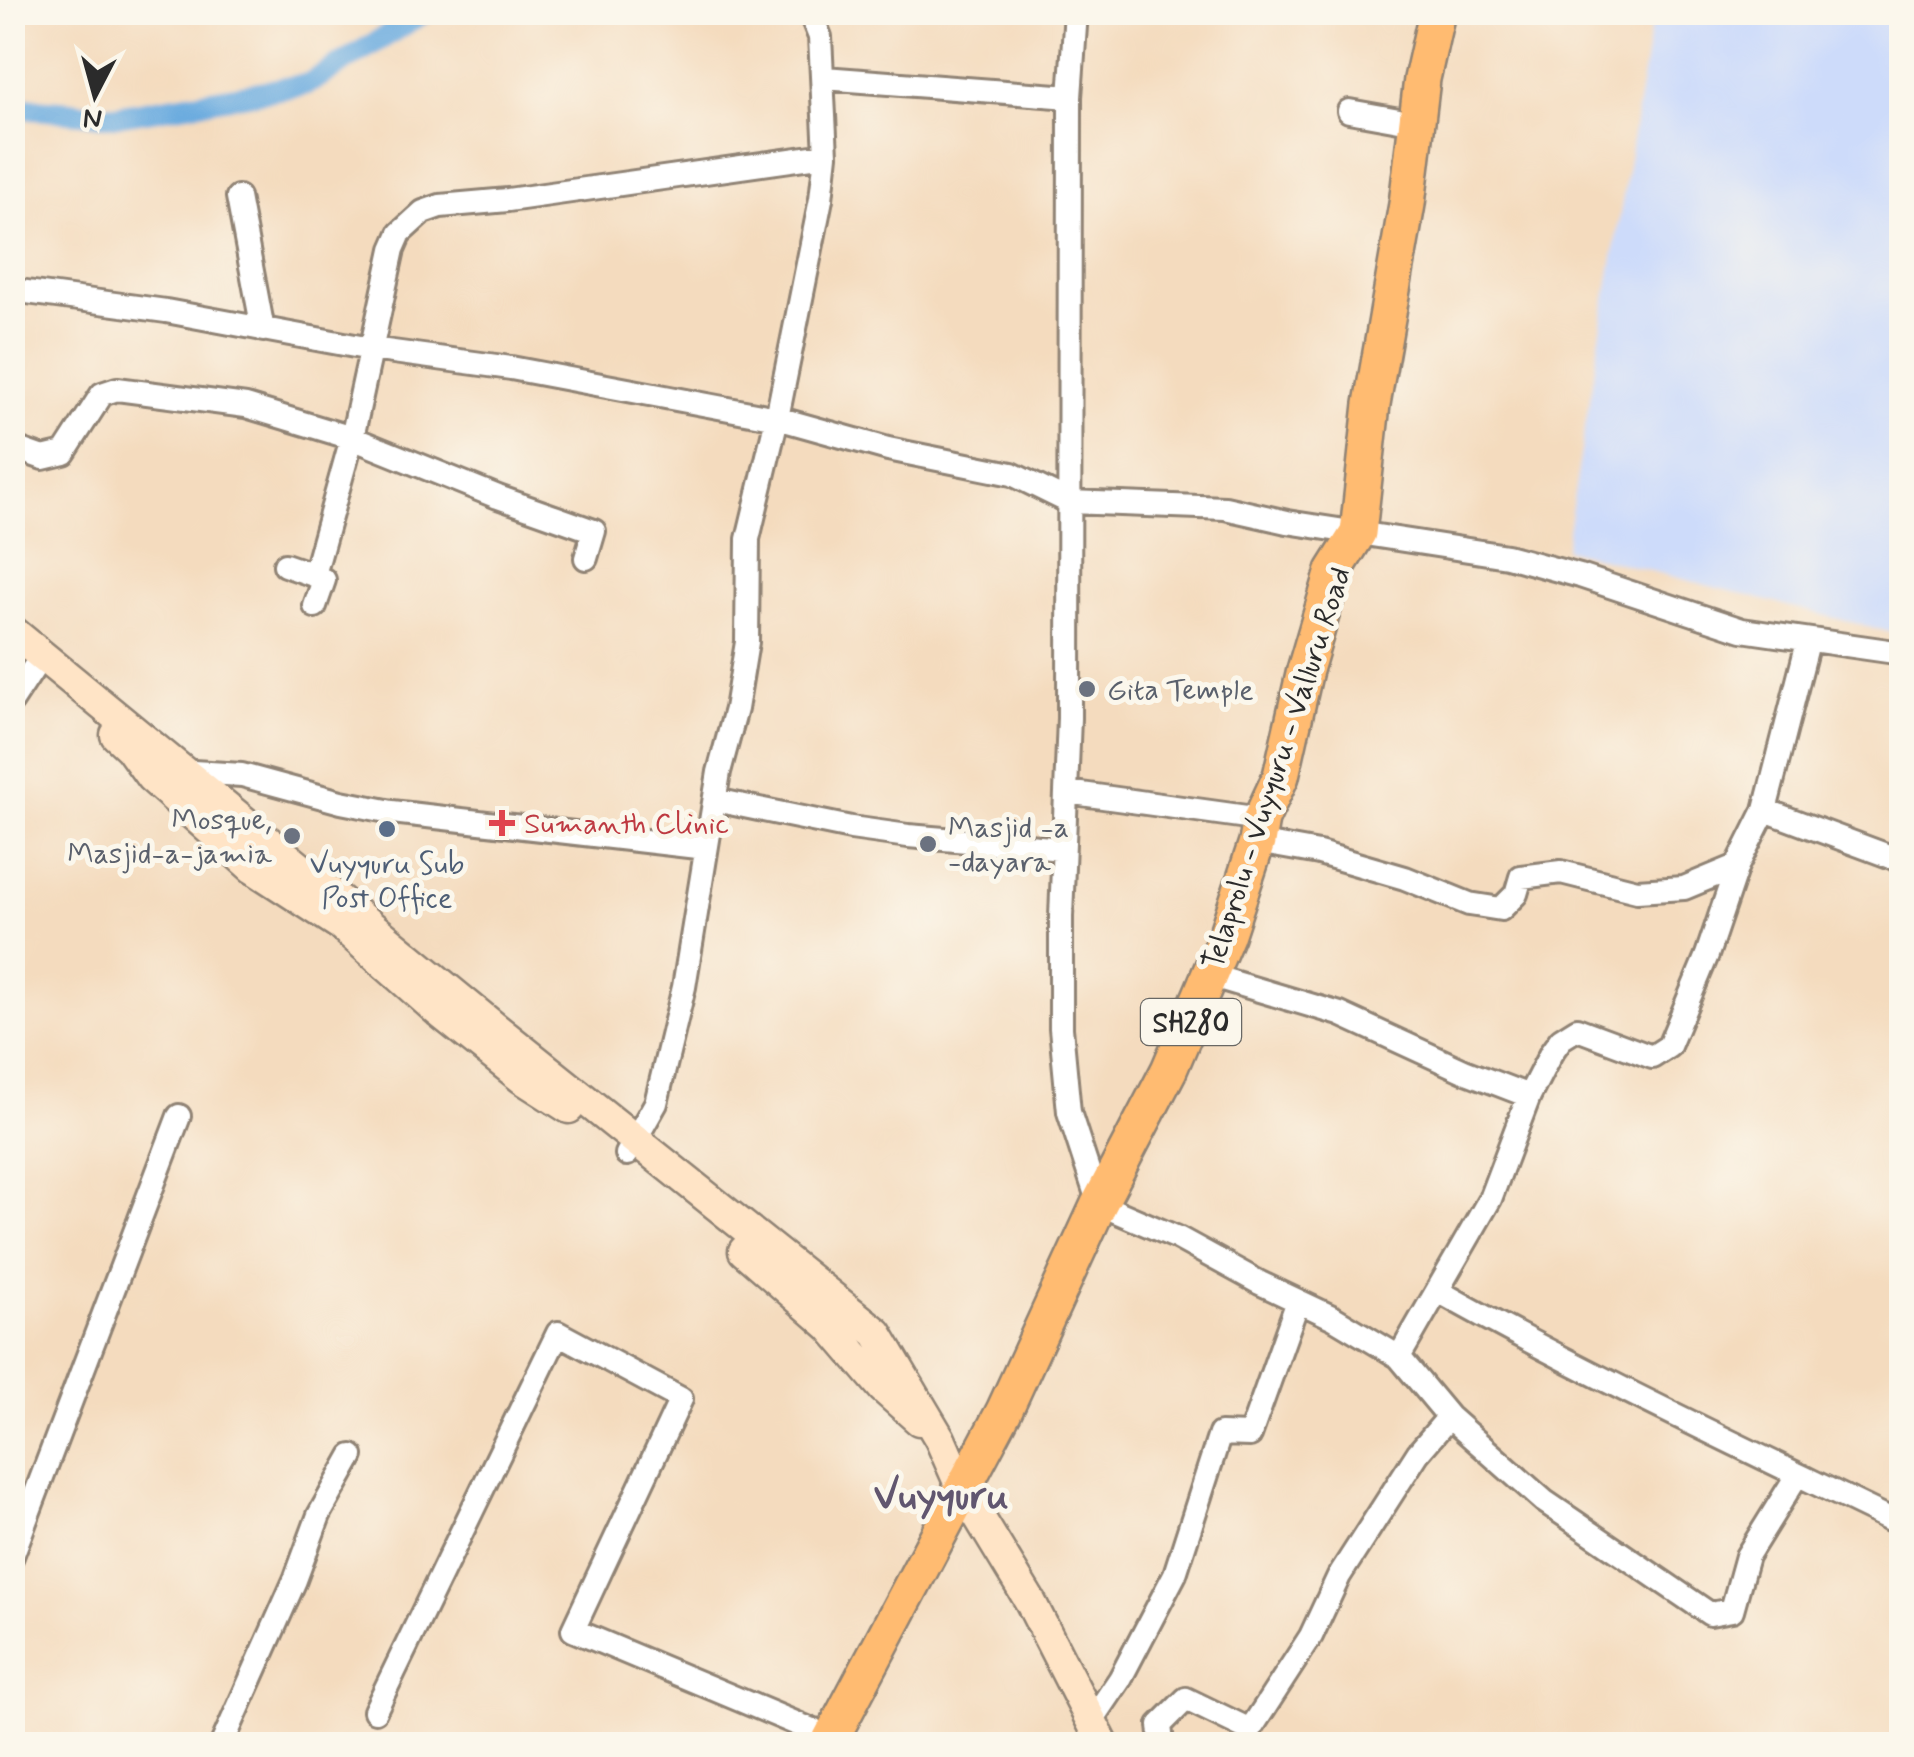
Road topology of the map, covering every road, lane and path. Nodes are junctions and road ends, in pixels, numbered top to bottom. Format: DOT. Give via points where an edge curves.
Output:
graph roads {
  1 [pos="810,12"];
  2 [pos="1076,12"];
  3 [pos="1437,12"];
  4 [pos="824,78"];
  5 [pos="1070,97"];
  6 [pos="1348,111"];
  7 [pos="1416,123"];
  8 [pos="826,156"];
  9 [pos="238,197"];
  10 [pos="12,290"];
  11 [pos="263,330"];
  12 [pos="371,349"];
  13 [pos="777,418"];
  14 [pos="352,438"];
  15 [pos="12,447"];
  16 [pos="1069,502"];
  17 [pos="1358,533"];
  18 [pos="586,558"];
  19 [pos="285,565"];
  20 [pos="314,575"];
  21 [pos="315,606"];
  22 [pos="12,632"];
  23 [pos="1808,642"];
  24 [pos="1902,652"];
  25 [pos="22,661"];
  26 [pos="12,701"];
  27 [pos="182,770"];
  28 [pos="151,776"];
  29 [pos="1067,792"];
  30 [pos="715,800"];
  31 [pos="1765,810"];
  32 [pos="1259,831"];
  33 [pos="706,848"];
  34 [pos="1063,849"];
  35 [pos="1902,861"];
  36 [pos="1736,866"];
  37 [pos="1212,976"];
  38 [pos="1529,1096"];
  39 [pos="179,1116"];
  40 [pos="631,1147"];
  41 [pos="1099,1204"];
  42 [pos="1438,1290"];
  43 [pos="1298,1301"];
  44 [pos="1400,1357"];
  45 [pos="1449,1417"];
  46 [pos="352,1456"];
  47 [pos="1796,1476"];
  48 [pos="962,1490"];
  49 [pos="1902,1525"];
  50 [pos="12,1556"];
  51 [pos="375,1710"];
  52 [pos="1098,1732"];
  53 [pos="830,1741"];
  54 [pos="222,1744"];
  55 [pos="1162,1744"];
  1 -- 4 [label="street"];
  2 -- 5 [label="street"];
  3 -- 7 [label="main road, Telaprolu - Vuyyuru - Valluru Road / SH280"];
  4 -- 5 [label="street"];
  4 -- 8 [label="street"];
  5 -- 16 [label="street"];
  6 -- 7 [label="street"];
  7 -- 17 [label="main road, Telaprolu - Vuyyuru - Valluru Road / SH280"];
  8 -- 12 [label="street" via="423,212 400,232 393,249"];
  8 -- 13 [label="street"];
  9 -- 11 [label="street"];
  10 -- 11 [label="street"];
  11 -- 12 [label="street"];
  12 -- 13 [label="street"];
  12 -- 14 [label="street"];
  13 -- 16 [label="street" via="1012,474"];
  13 -- 30 [label="street" via="748,539 747,642"];
  14 -- 15 [label="street" via="246,406 116,389 102,394 64,454 43,458"];
  14 -- 18 [label="street" via="594,532"];
  14 -- 20 [label="street"];
  16 -- 17 [label="street" via="1225,508"];
  16 -- 29 [label="street"];
  17 -- 23 [label="street" via="1507,556 1742,630"];
  17 -- 32 [label="main road, Telaprolu - Vuyyuru - Valluru Road / SH280" via="1334,571"];
  19 -- 20 [label="street"];
  20 -- 21 [label="street" via="324,580"];
  22 -- 27 [label="main road"];
  23 -- 24 [label="street"];
  23 -- 31 [label="street"];
  25 -- 26 [label="street"];
  25 -- 28 [label="main road" via="130,748"];
  27 -- 28 [label="street"];
  27 -- 33 [label="street" via="242,775 392,812"];
  27 -- 40 [label="main road"];
  28 -- 40 [label="main road" via="253,868 342,925 522,1078"];
  29 -- 32 [label="street"];
  29 -- 34 [label="street"];
  30 -- 33 [label="street"];
  30 -- 34 [label="street" via="889,834"];
  31 -- 35 [label="street"];
  31 -- 36 [label="street"];
  32 -- 36 [label="street" via="1469,904 1501,909 1516,894 1521,876 1561,872 1637,891 1684,888"];
  32 -- 37 [label="main road, Telaprolu - Vuyyuru - Valluru Road / SH280"];
  33 -- 40 [label="street" via="674,1032 656,1103"];
  34 -- 41 [label="street" via="1066,1085"];
  36 -- 38 [label="street" via="1664,1052 1642,1056 1570,1031"];
  37 -- 38 [label="street" via="1340,1014"];
  37 -- 41 [label="main road, Telaprolu - Vuyyuru - Valluru Road / SH280"];
  38 -- 42 [label="street" via="1490,1199"];
  39 -- 50 [label="street"];
  40 -- 48 [label="main road" via="830,1326 883,1388 940,1439"];
  41 -- 43 [label="street"];
  41 -- 48 [label="main road, Telaprolu - Vuyyuru - Valluru Road / SH280"];
  42 -- 44 [label="street"];
  42 -- 47 [label="street"];
  43 -- 44 [label="street"];
  43 -- 52 [label="street" via="1250,1435 1220,1434 1175,1574"];
  44 -- 45 [label="street"];
  45 -- 47 [label="street" via="1544,1501 1710,1614 1732,1610 1747,1556"];
  45 -- 55 [label="street" via="1340,1576 1250,1730 1186,1699 1160,1726"];
  46 -- 54 [label="street" via="319,1515"];
  47 -- 49 [label="street"];
  48 -- 52 [label="main road" via="1030,1600"];
  48 -- 53 [label="main road, Telaprolu - Vuyyuru - Valluru Road / SH280"];
  51 -- 53 [label="street" via="558,1333 681,1399 573,1630"];
}
